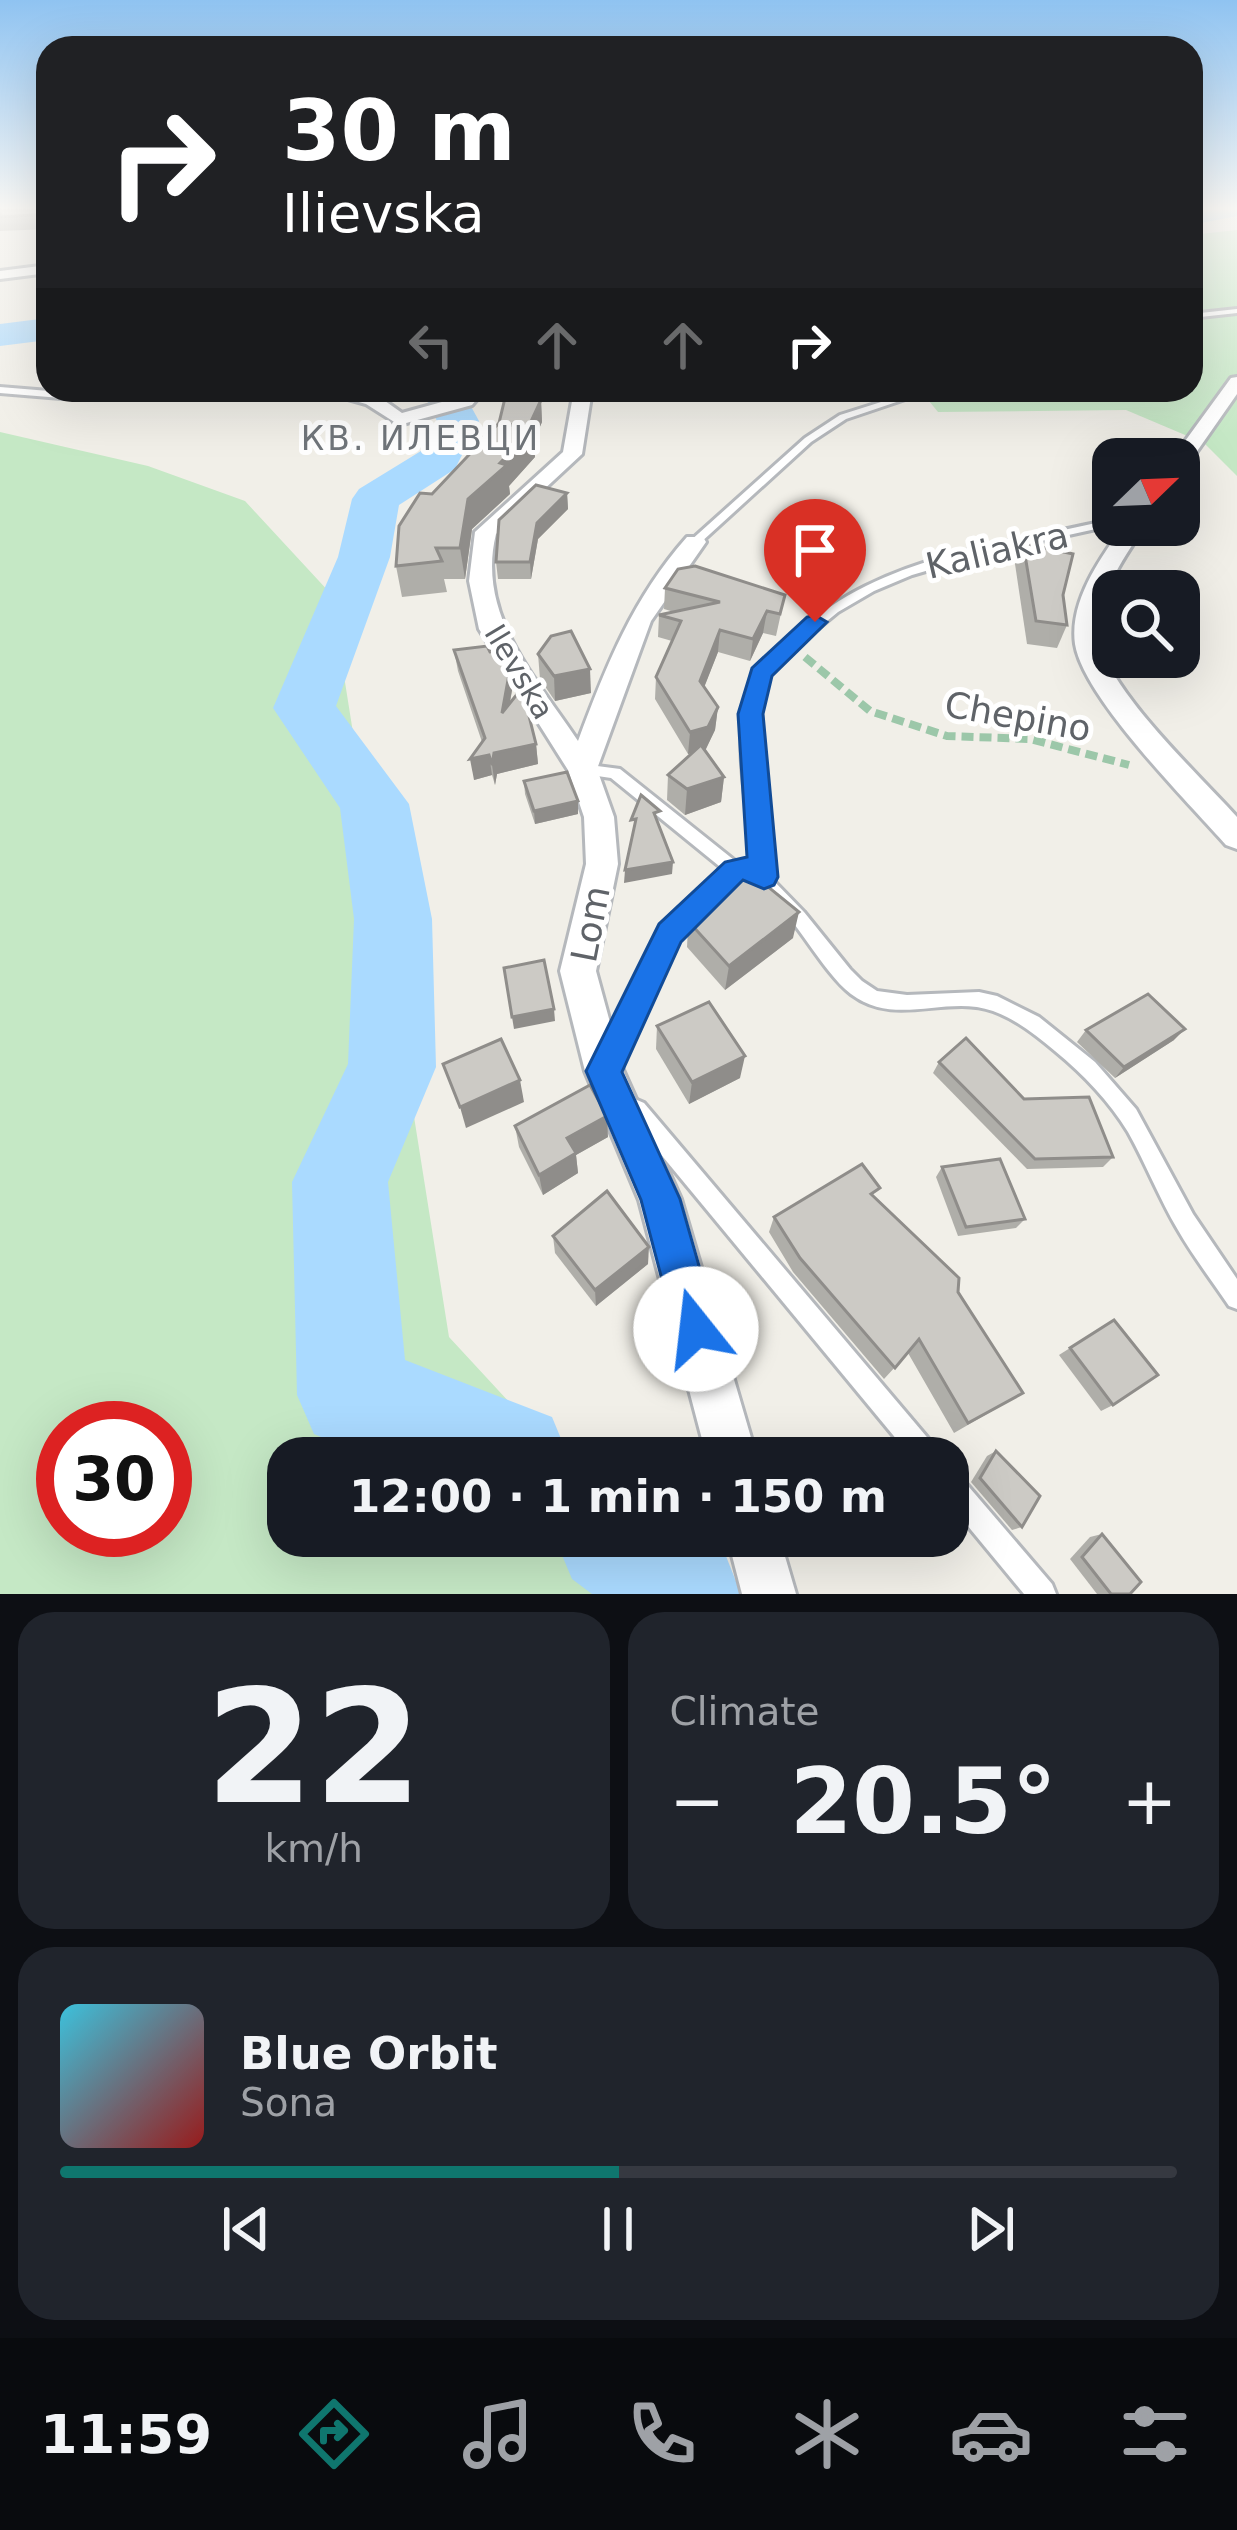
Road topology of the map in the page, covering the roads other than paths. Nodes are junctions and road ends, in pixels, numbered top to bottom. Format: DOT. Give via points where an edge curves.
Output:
graph roads {
  1 [pos="1237,311"];
  2 [pos="1203,315"];
  3 [pos="1237,382"];
  4 [pos="0,390"];
  5 [pos="36,392"];
  6 [pos="376,402"];
  7 [pos="450,402"];
  8 [pos="581,402"];
  9 [pos="889,402"];
  10 [pos="1197,438"];
  11 [pos="1092,528"];
  12 [pos="695,542"];
  13 [pos="1123,546"];
  14 [pos="583,769"];
  15 [pos="1237,837"];
  16 [pos="735,870"];
  17 [pos="764,877"];
  18 [pos="604,1071"];
  19 [pos="1237,1298"];
  20 [pos="726,1437"];
  21 [pos="910,1437"];
  22 [pos="969,1507"];
  23 [pos="759,1557"];
  24 [pos="769,1594"];
  25 [pos="1042,1594"];
  1 -- 2 [label="lane"];
  3 -- 10 [label="street"];
  4 -- 5 [label="lane"];
  6 -- 7 [label="street" via="399,419"];
  8 -- 14 [label="street, Ilevska" via="572,454 499,518 481,549 491,628"];
  9 -- 12 [label="lane" via="843,416 808,440"];
  11 -- 17 [label="lane, Kaliakra" via="884,578 838,602 760,674 751,714"];
  12 -- 14 [label="street" via="660,577 637,620"];
  13 -- 15 [label="street" via="1091,605 1088,649 1111,688"];
  14 -- 16 [label="lane" via="615,773"];
  14 -- 18 [label="street, Lom" via="602,864 578,971"];
  16 -- 17 [label="lane"];
  16 -- 18 [label="lane" via="670,933"];
  17 -- 19 [label="lane" via="828,959 880,1003 991,1002 1055,1037 1128,1113"];
  18 -- 20 [label="street, Lom" via="660,1199"];
  18 -- 21 [label="lane"];
  22 -- 25 [label="lane"];
  23 -- 24 [label="street"];
}
